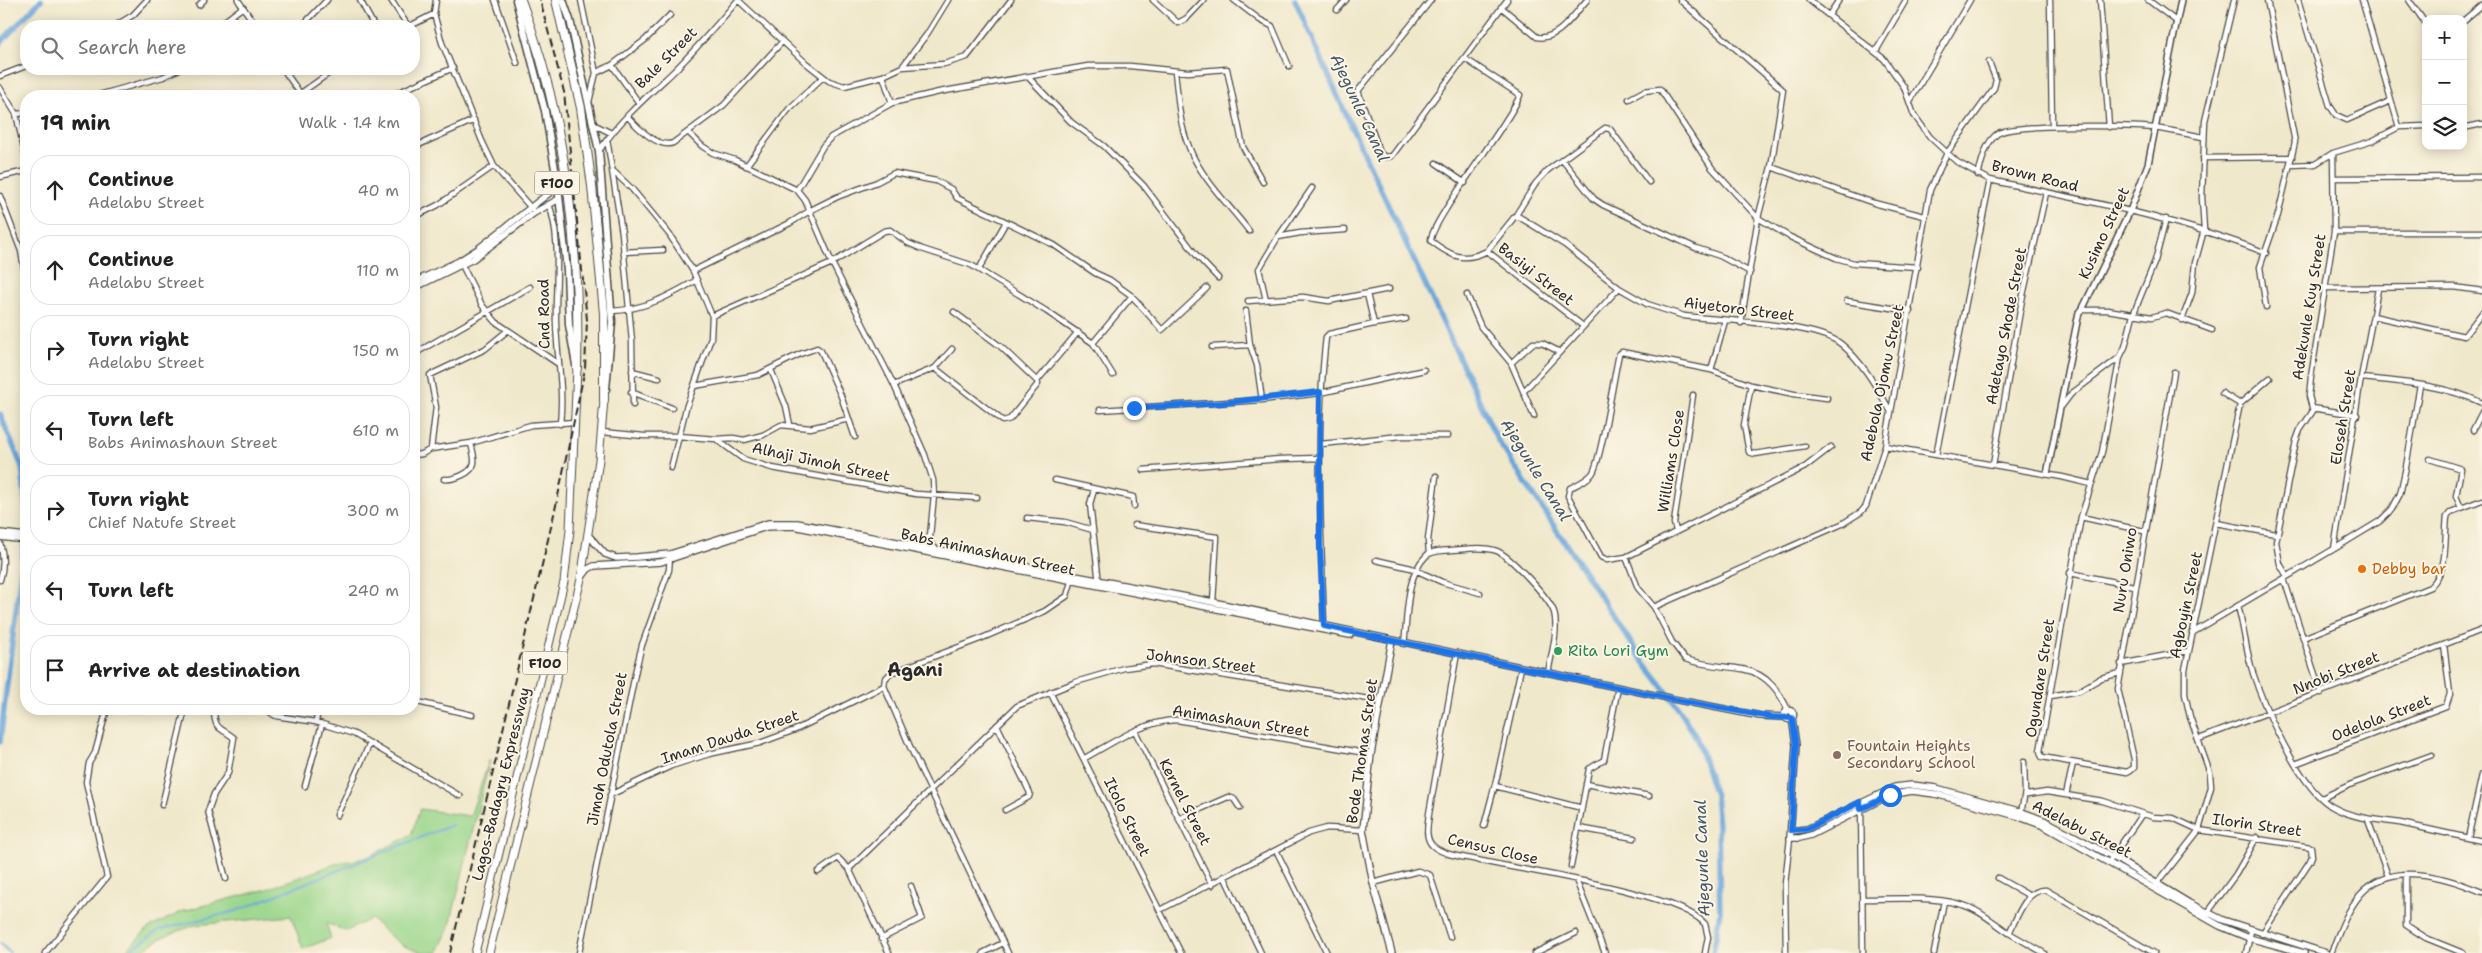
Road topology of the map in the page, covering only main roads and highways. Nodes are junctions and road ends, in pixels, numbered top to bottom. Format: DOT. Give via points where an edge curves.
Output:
graph roads {
  1 [pos="516,0"];
  2 [pos="521,0"];
  3 [pos="556,0"];
  4 [pos="563,0"];
  5 [pos="558,186"];
  6 [pos="559,200"];
  7 [pos="420,279"];
  8 [pos="420,285"];
  9 [pos="577,368"];
  10 [pos="604,400"];
  11 [pos="0,533"];
  12 [pos="843,533"];
  13 [pos="588,535"];
  14 [pos="20,536"];
  15 [pos="9,537"];
  16 [pos="0,538"];
  17 [pos="20,539"];
  18 [pos="670,557"];
  19 [pos="581,579"];
  20 [pos="1099,585"];
  21 [pos="1391,641"];
  22 [pos="1785,718"];
  23 [pos="1792,718"];
  24 [pos="1861,805"];
  25 [pos="1791,830"];
  26 [pos="2250,934"];
  27 [pos="2303,951"];
  28 [pos="475,953"];
  29 [pos="489,953"];
  30 [pos="1392,953"];
  31 [pos="2326,953"];
  1 -- 5 [label="main road, Lagos-Badagry Expressway / F100" via="545,111"];
  2 -- 9 [label="highway, F100" via="535,38 555,119 568,194"];
  3 -- 10 [label="highway, Lagos-Badagry Expressway / F100" via="581,108 592,186 605,329"];
  4 -- 10 [label="main road, Lagos-Badagry Expressway" via="599,151 611,312 609,376"];
  5 -- 6 [label="main road, Lagos-Badagry Expressway / F100"];
  5 -- 7 [label="main road" via="478,249"];
  6 -- 8 [label="main road" via="534,213 462,265"];
  6 -- 9 [label="main road, Lagos-Badagry Expressway / F100" via="568,270 569,325"];
  9 -- 28 [label="highway, Lagos-Badagry Expressway / F100" via="570,530 564,582"];
  10 -- 13 [label="highway, Lagos-Badagry Expressway / F100"];
  11 -- 15 [label="main road"];
  12 -- 18 [label="main road, Babs Animashaun Street" via="775,521"];
  12 -- 20 [label="main road, Babs Animashaun Street" via="936,549"];
  12 -- 20 [label="main road, Babs Animashaun Street" via="1071,582"];
  13 -- 18 [label="main road, Babs Animashaun Street" via="600,551 611,557"];
  13 -- 19 [label="highway, Lagos-Badagry Expressway / F100"];
  14 -- 15 [label="main road"];
  15 -- 16 [label="main road"];
  15 -- 17 [label="main road"];
  18 -- 19 [label="main road, Babs Animashaun Street" via="594,566"];
  19 -- 29 [label="highway, Lagos-Badagry Expressway / F100"];
  20 -- 21 [label="main road, Babs Animashaun Street"];
  20 -- 21 [label="main road, Babs Animashaun Street" via="1212,602"];
  21 -- 22 [label="main road, Babs Animashaun Street" via="1687,702"];
  21 -- 30 [label="main road, Bode Thomas Street" via="1371,754 1363,830 1372,883"];
  22 -- 23 [label="main road, Babs Animashaun Street"];
  22 -- 23 [label="main road" via="1788,710 1793,712"];
  23 -- 25 [label="main road" via="1796,745"];
  24 -- 25 [label="main road, Adelabu Street" via="1807,829"];
  24 -- 25 [label="main road, Adelabu Street" via="1811,835 1790,838"];
  24 -- 26 [label="main road, Adelabu Street" via="1895,787 1912,785 1936,788 2046,821 2206,916"];
  26 -- 27 [label="main road, Adelabu Street"];
  26 -- 27 [label="main road, Adelabu Street" via="2262,934"];
  27 -- 31 [label="main road, Adelabu Street"];
}
